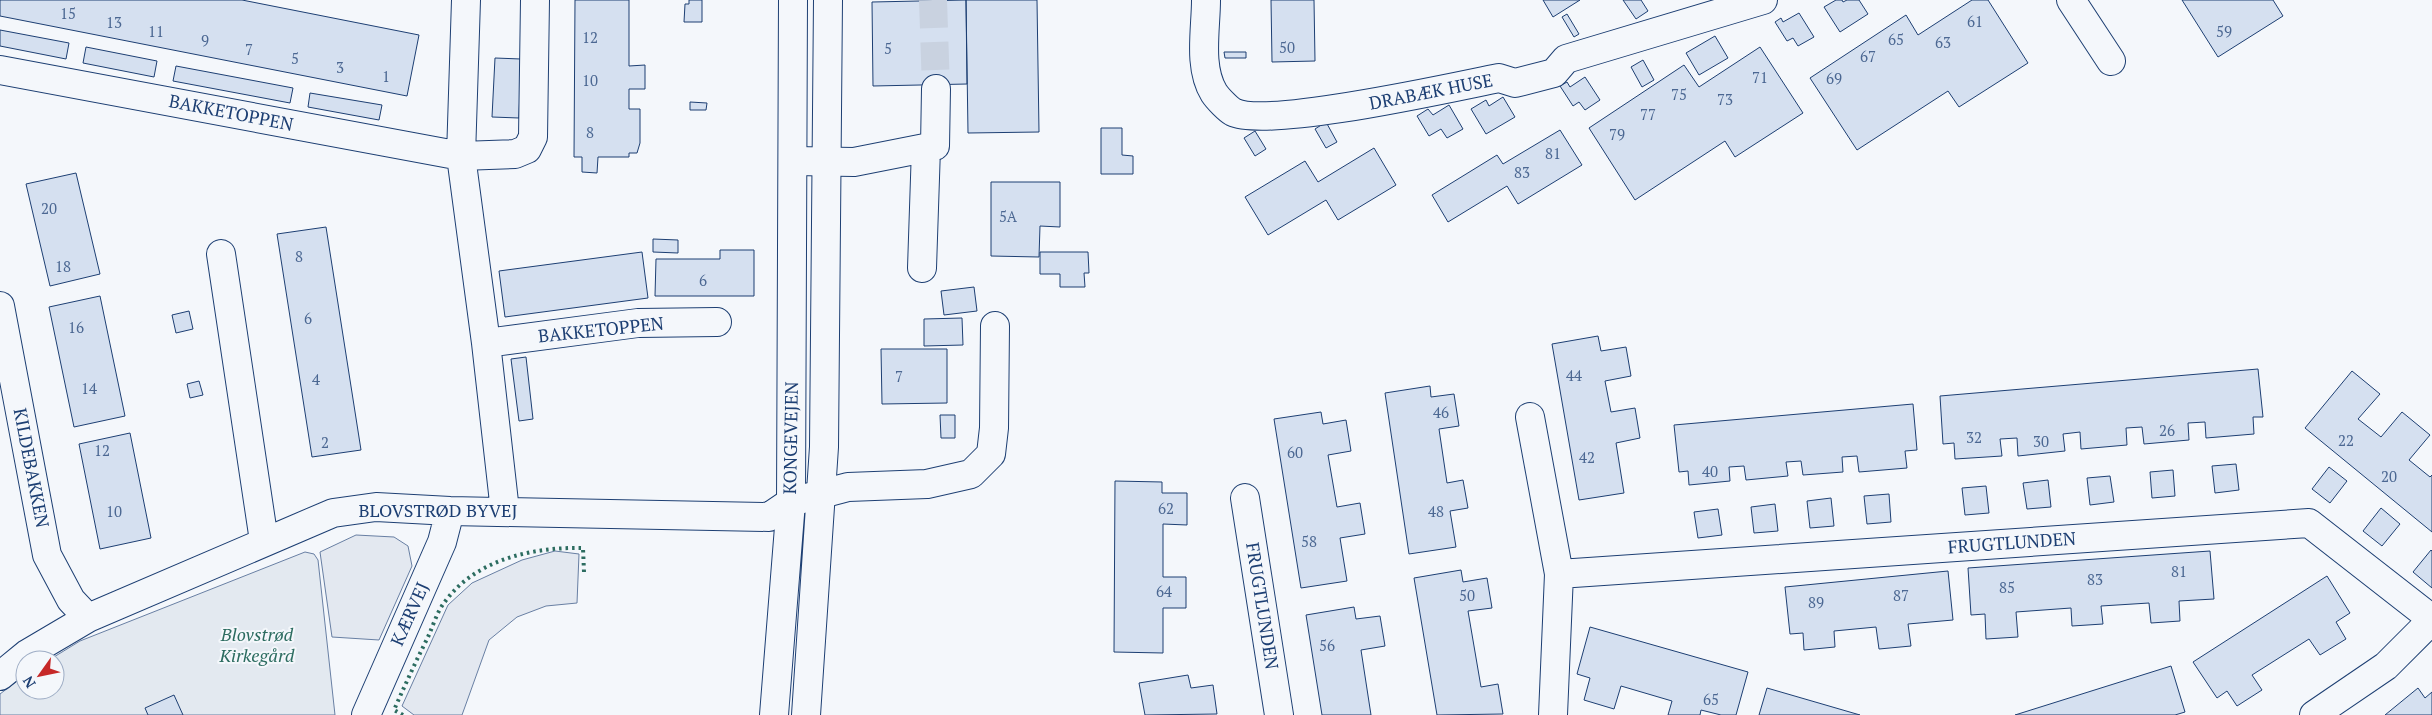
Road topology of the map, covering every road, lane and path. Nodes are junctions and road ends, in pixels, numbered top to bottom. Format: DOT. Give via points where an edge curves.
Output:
graph roads {
  1 [pos="466,0"];
  2 [pos="535,0"];
  3 [pos="793,0"];
  4 [pos="828,0"];
  5 [pos="1206,0"];
  6 [pos="1764,0"];
  7 [pos="2071,0"];
  8 [pos="2111,61"];
  9 [pos="0,70"];
  10 [pos="936,89"];
  11 [pos="926,148"];
  12 [pos="461,156"];
  13 [pos="794,161"];
  14 [pos="828,162"];
  15 [pos="221,254"];
  16 [pos="922,268"];
  17 [pos="0,306"];
  18 [pos="717,322"];
  19 [pos="995,326"];
  20 [pos="486,343"];
  21 [pos="1530,417"];
  22 [pos="823,494"];
  23 [pos="1245,498"];
  24 [pos="790,502"];
  25 [pos="450,511"];
  26 [pos="505,511"];
  27 [pos="264,541"];
  28 [pos="1559,574"];
  29 [pos="88,618"];
  30 [pos="2432,620"];
  31 [pos="0,676"];
  32 [pos="366,715"];
  33 [pos="774,715"];
  34 [pos="806,715"];
  35 [pos="1278,715"];
  36 [pos="1553,715"];
  37 [pos="2314,715"];
  1 -- 12 [label="street"];
  2 -- 12 [label="street, BAKKETOPPEN" via="533,137 527,149 515,154"];
  3 -- 13 [label="street, KONGEVEJEN"];
  4 -- 14 [label="street, KONGEVEJEN"];
  5 -- 6 [label="street, DRABÆK HUSE" via="1205,66 1214,94 1234,112 1268,117 1358,105 1499,78 1515,83 1554,73 1566,59"];
  7 -- 8 [label="street"];
  9 -- 12 [label="street, BAKKETOPPEN"];
  10 -- 11 [label="street" via="935,146"];
  11 -- 14 [label="street" via="854,162"];
  11 -- 16 [label="street"];
  12 -- 20 [label="street"];
  13 -- 14 [label="street"];
  13 -- 24 [label="street, KONGEVEJEN"];
  14 -- 22 [label="street, KONGEVEJEN"];
  15 -- 27 [label="street"];
  17 -- 29 [label="street, KILDEBAKKEN" via="47,556 71,600"];
  18 -- 20 [label="street, BAKKETOPPEN" via="638,323"];
  19 -- 22 [label="street" via="991,454 971,474 927,484 848,487"];
  20 -- 26 [label="street"];
  21 -- 28 [label="street"];
  22 -- 24 [label="street"];
  22 -- 34 [label="street, KONGEVEJEN"];
  23 -- 35 [label="street, FRUGTLUNDEN"];
  24 -- 26 [label="street, BLOVSTRØD BYVEJ" via="769,516"];
  24 -- 33 [label="street, KONGEVEJEN"];
  25 -- 26 [label="street, BLOVSTRØD BYVEJ"];
  25 -- 27 [label="street, BLOVSTRØD BYVEJ" via="376,507 333,513"];
  25 -- 32 [label="street, KÆRVEJ" via="442,542"];
  27 -- 29 [label="street, BLOVSTRØD BYVEJ"];
  28 -- 30 [label="street, FRUGTLUNDEN" via="2309,523"];
  28 -- 36 [label="street"];
  29 -- 31 [label="street, BLOVSTRØD BYVEJ" via="28,654"];
  30 -- 37 [label="street, FRUGTLUNDEN" via="2386,666"];
}
